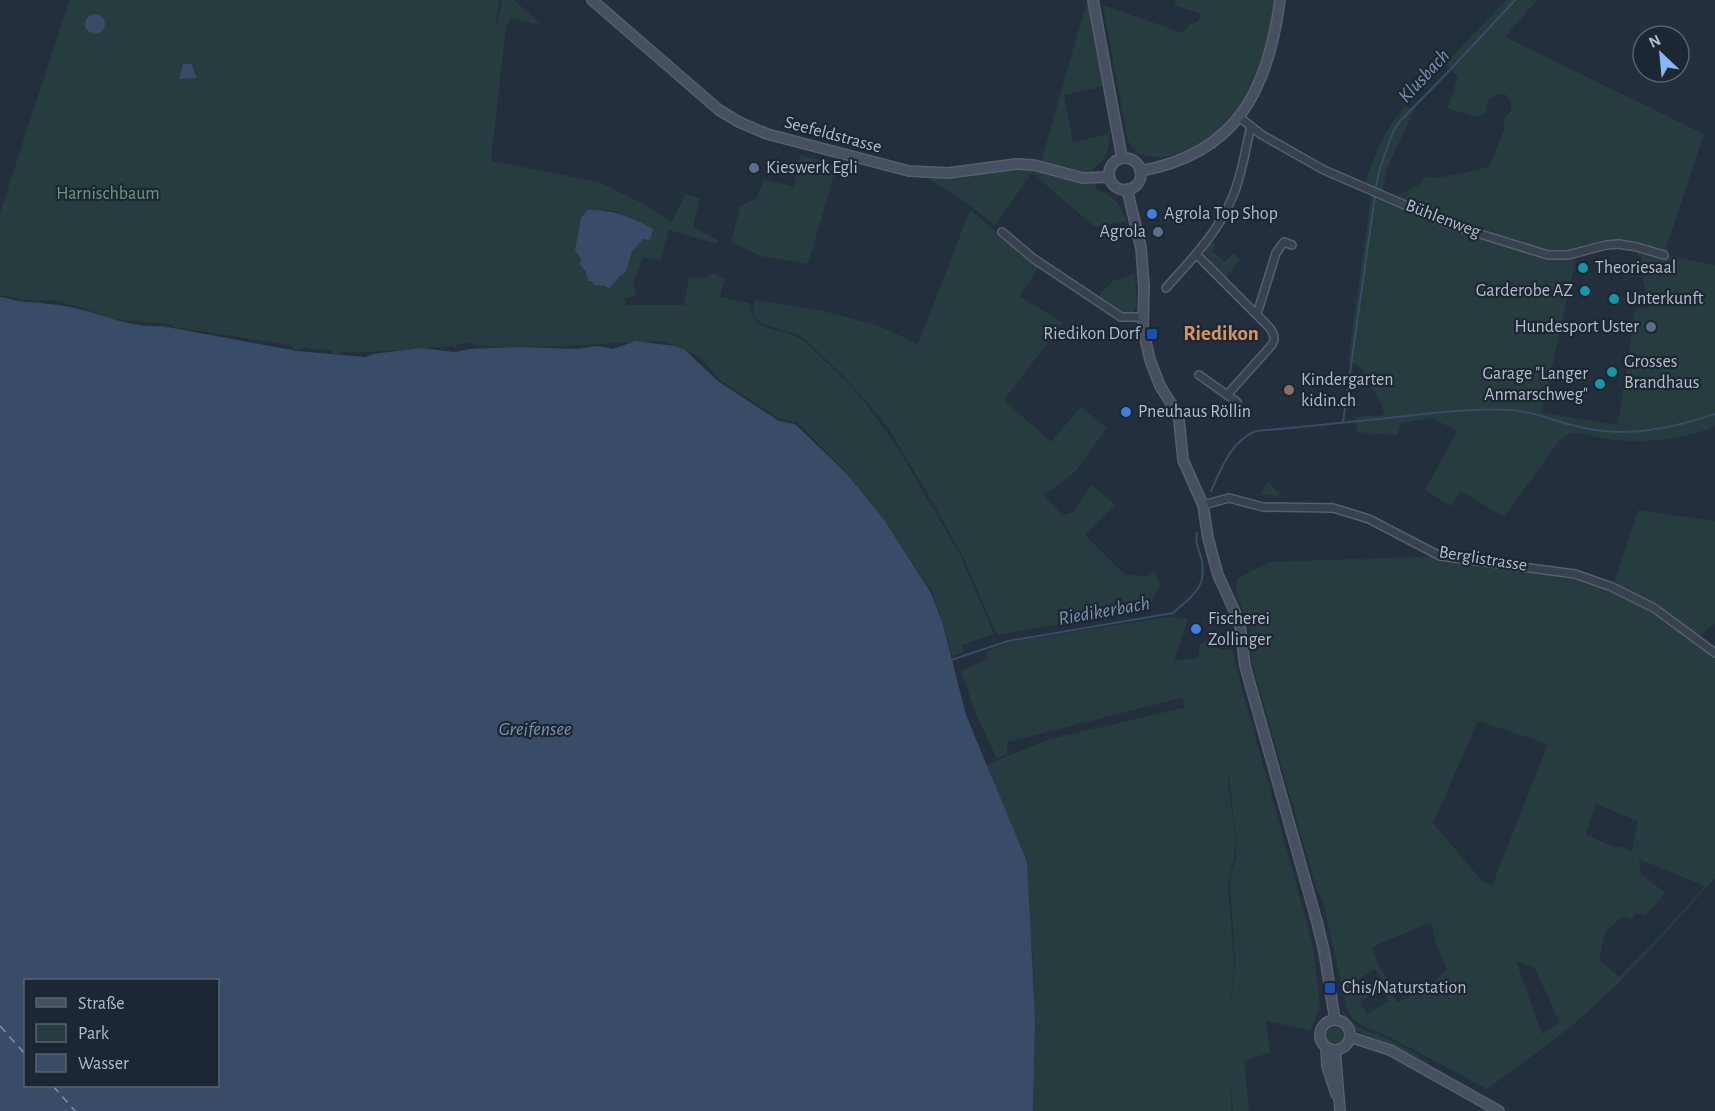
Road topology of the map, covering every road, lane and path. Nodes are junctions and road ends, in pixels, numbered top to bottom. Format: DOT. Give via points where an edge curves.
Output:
graph roads {
  1 [pos="592,0"];
  2 [pos="1093,0"];
  3 [pos="1280,0"];
  4 [pos="1239,117"];
  5 [pos="1251,126"];
  6 [pos="1122,158"];
  7 [pos="1140,171"];
  8 [pos="1109,177"];
  9 [pos="1127,189"];
  10 [pos="1002,232"];
  11 [pos="1292,245"];
  12 [pos="1196,254"];
  13 [pos="1664,255"];
  14 [pos="1166,288"];
  15 [pos="1257,314"];
  16 [pos="1143,317"];
  17 [pos="1199,375"];
  18 [pos="1227,395"];
  19 [pos="1237,402"];
  20 [pos="1203,505"];
  21 [pos="1715,653"];
  22 [pos="1335,1020"];
  23 [pos="1350,1037"];
  24 [pos="1331,1049"];
  25 [pos="1340,1111"];
  26 [pos="1499,1111"];
  1 -- 8 [label="main road, Seefeldstrasse" via="712,105 767,134 909,171 948,173 1016,164 1083,178"];
  2 -- 6 [label="main road"];
  3 -- 4 [label="main road" via="1264,71 1254,96"];
  4 -- 5 [label="street, Bühlenweg"];
  4 -- 7 [label="main road" via="1225,133 1196,153"];
  5 -- 12 [label="street" via="1232,199"];
  5 -- 13 [label="street, Bühlenweg" via="1324,170 1431,218 1541,254 1568,255 1619,244"];
  6 -- 7 [label="main road" via="1136,162"];
  6 -- 8 [label="main road" via="1110,167"];
  7 -- 9 [label="main road" via="1139,181"];
  8 -- 9 [label="main road" via="1118,188"];
  9 -- 16 [label="main road" via="1141,248"];
  10 -- 16 [label="street" via="1034,259 1121,317"];
  11 -- 15 [label="street" via="1284,242 1276,253"];
  12 -- 14 [label="street"];
  12 -- 15 [label="street"];
  15 -- 18 [label="street" via="1272,330 1274,341"];
  16 -- 20 [label="main road" via="1151,365 1177,415 1183,460"];
  17 -- 18 [label="street"];
  18 -- 19 [label="street"];
  20 -- 21 [label="street, Berglistrasse" via="1229,498 1263,507 1333,508 1369,519 1440,556 1575,574 1654,608"];
  20 -- 22 [label="main road" via="1218,574 1240,626 1247,674 1317,922"];
  22 -- 23 [label="main road" via="1346,1025"];
  22 -- 24 [label="main road" via="1327,1023 1320,1037"];
  23 -- 24 [label="main road" via="1347,1045"];
  23 -- 26 [label="main road" via="1390,1050"];
  24 -- 25 [label="main road"];
}
